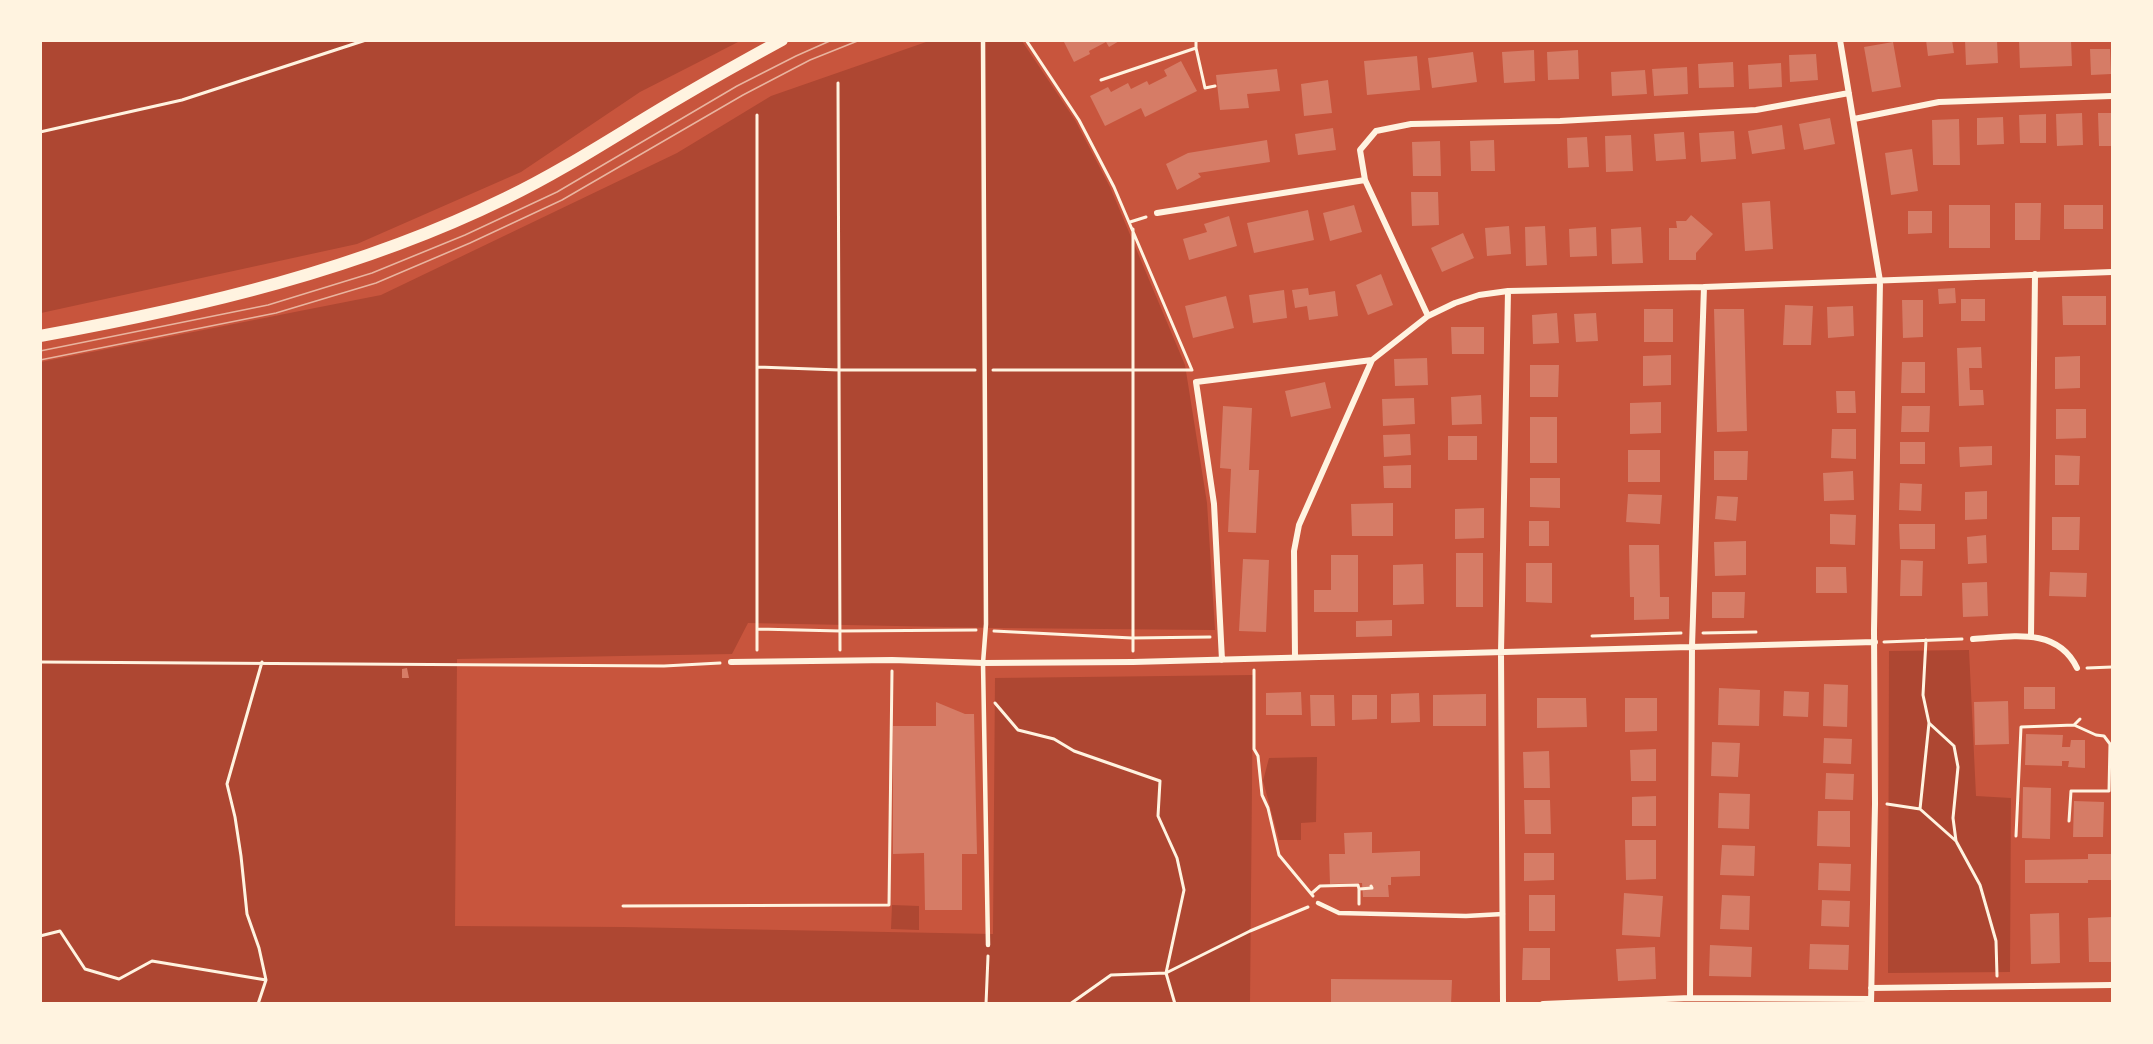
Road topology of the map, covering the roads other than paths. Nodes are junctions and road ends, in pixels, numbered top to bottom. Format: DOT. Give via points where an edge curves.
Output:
graph roads {
  1 [pos="782,40"];
  2 [pos="983,40"];
  3 [pos="1840,40"];
  4 [pos="1849,93"];
  5 [pos="2112,96"];
  6 [pos="1854,119"];
  7 [pos="1365,180"];
  8 [pos="1158,213"];
  9 [pos="2112,272"];
  10 [pos="2035,274"];
  11 [pos="1880,281"];
  12 [pos="1704,287"];
  13 [pos="1508,291"];
  14 [pos="1428,316"];
  15 [pos="40,336"];
  16 [pos="1372,360"];
  17 [pos="2031,636"];
  18 [pos="1973,639"];
  19 [pos="1875,642"];
  20 [pos="1692,646"];
  21 [pos="1501,652"];
  22 [pos="1295,657"];
  23 [pos="1222,660"];
  24 [pos="731,662"];
  25 [pos="982,663"];
  26 [pos="2077,668"];
  27 [pos="1317,903"];
  28 [pos="1503,914"];
  29 [pos="988,945"];
  30 [pos="2112,985"];
  31 [pos="1871,988"];
  32 [pos="1690,998"];
  33 [pos="1706,1001"];
  34 [pos="1871,1001"];
  35 [pos="1503,1004"];
  36 [pos="1544,1004"];
  1 -- 15 [label="main road" via="550,175 422,235 369,256 247,292"];
  2 -- 25 [label="lane" via="986,624"];
  3 -- 4 [label="street"];
  4 -- 6 [label="street"];
  4 -- 7 [label="street" via="1756,110 1571,121 1412,124 1376,132 1360,150"];
  5 -- 6 [label="street" via="1939,102"];
  6 -- 11 [label="street"];
  7 -- 8 [label="street"];
  7 -- 14 [label="street"];
  9 -- 10 [label="street"];
  10 -- 11 [label="street"];
  10 -- 17 [label="street"];
  11 -- 12 [label="street"];
  11 -- 19 [label="street"];
  12 -- 13 [label="street"];
  12 -- 20 [label="street"];
  13 -- 14 [label="street" via="1455,303"];
  13 -- 21 [label="street"];
  14 -- 16 [label="street"];
  16 -- 22 [label="street" via="1299,525 1294,551"];
  16 -- 23 [label="street" via="1196,382 1214,504"];
  17 -- 18 [label="street"];
  17 -- 26 [label="street" via="2063,648"];
  19 -- 20 [label="street"];
  19 -- 31 [label="street"];
  20 -- 21 [label="street"];
  20 -- 32 [label="street"];
  21 -- 22 [label="street"];
  21 -- 28 [label="street"];
  22 -- 23 [label="street"];
  23 -- 25 [label="street"];
  24 -- 25 [label="street"];
  25 -- 29 [label="lane"];
  27 -- 28 [label="lane" via="1339,913 1368,915"];
  28 -- 35 [label="street"];
  30 -- 31 [label="street"];
  31 -- 34 [label="street"];
  32 -- 33 [label="street"];
  32 -- 36 [label="street"];
  33 -- 34 [label="street"];
}
